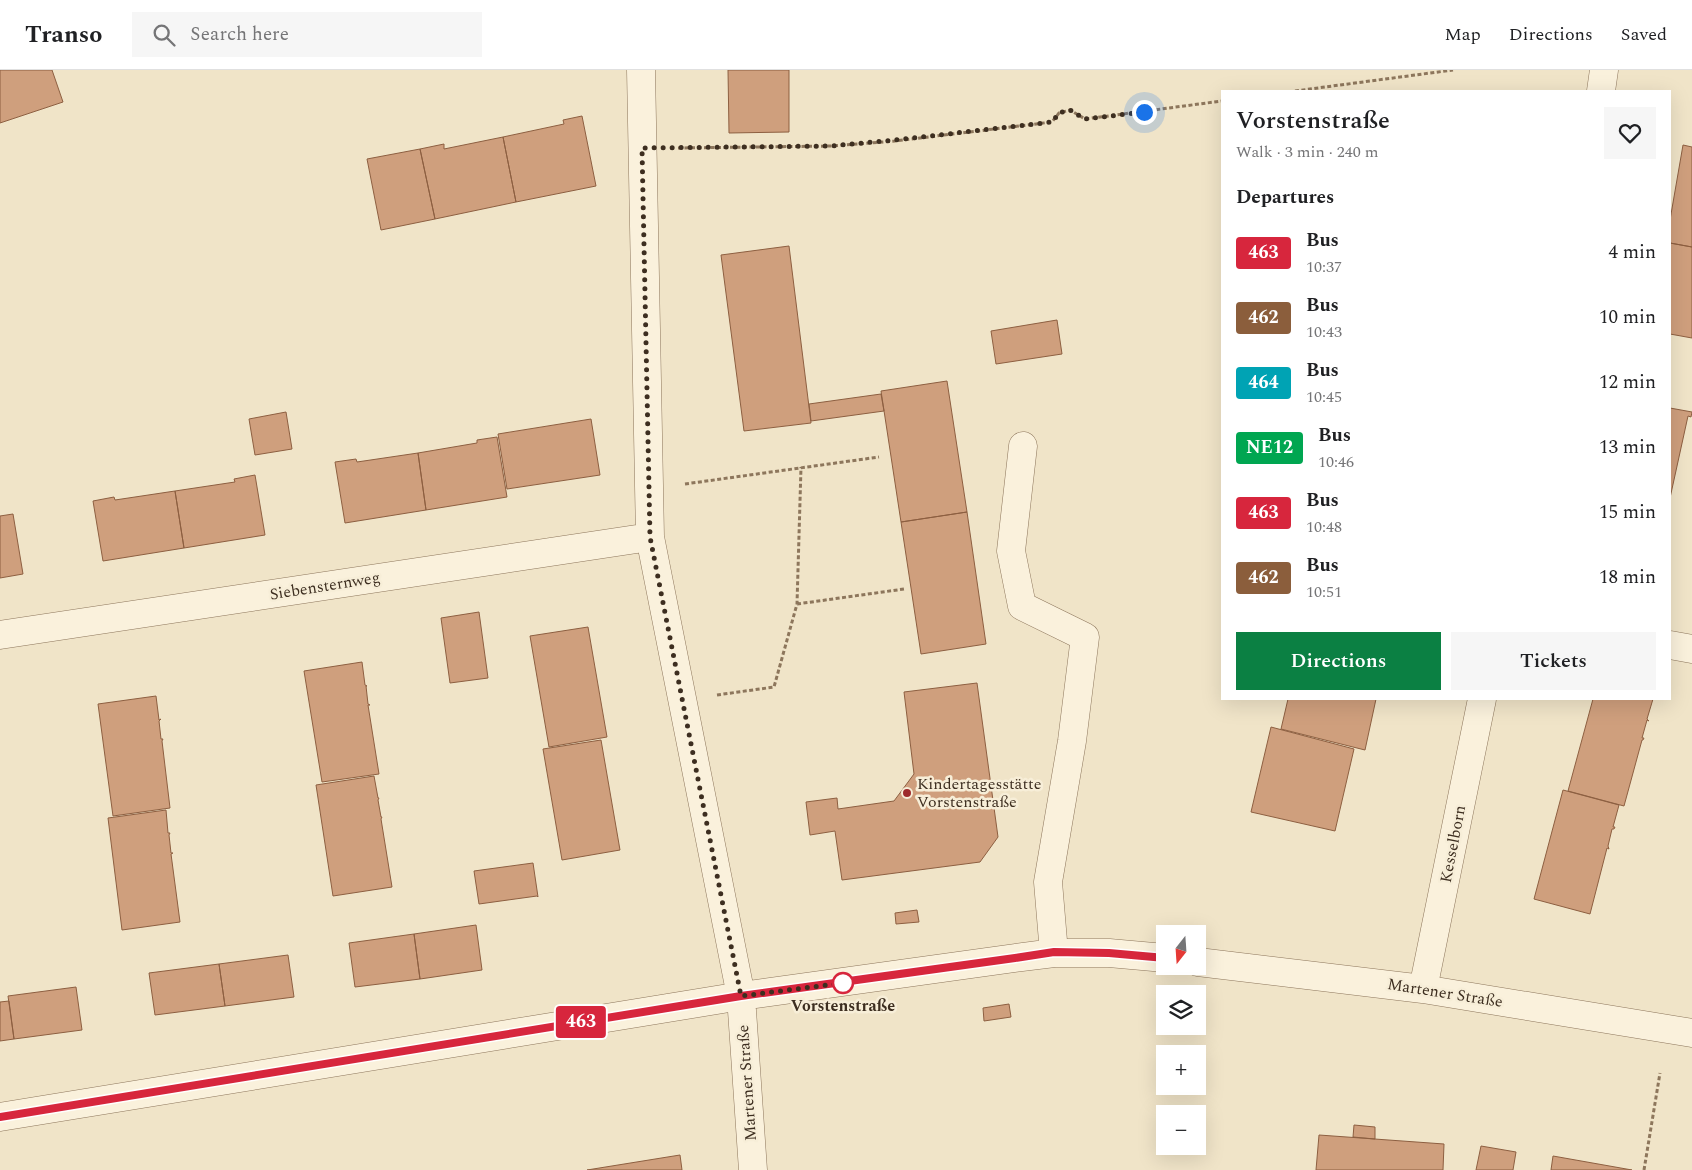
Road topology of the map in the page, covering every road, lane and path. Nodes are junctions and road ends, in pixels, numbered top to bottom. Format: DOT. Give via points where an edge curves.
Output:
graph roads {
  1 [pos="642,70"];
  2 [pos="1453,70"];
  3 [pos="1604,70"];
  4 [pos="1303,90"];
  5 [pos="1601,90"];
  6 [pos="1221,101"];
  7 [pos="642,148"];
  8 [pos="1024,446"];
  9 [pos="879,457"];
  10 [pos="801,467"];
  11 [pos="677,485"];
  12 [pos="650,537"];
  13 [pos="904,589"];
  14 [pos="797,604"];
  15 [pos="0,635"];
  16 [pos="1671,645"];
  17 [pos="1692,649"];
  18 [pos="712,696"];
  19 [pos="1482,700"];
  20 [pos="1054,952"];
  21 [pos="1156,957"];
  22 [pos="1206,963"];
  23 [pos="1423,989"];
  24 [pos="741,996"];
  25 [pos="1692,1033"];
  26 [pos="1660,1073"];
  27 [pos="0,1118"];
  28 [pos="753,1170"];
  29 [pos="1644,1170"];
  1 -- 7 [label="street"];
  2 -- 4 [label="path"];
  3 -- 5 [label="street"];
  6 -- 7 [label="path" via="1085,119 1070,110 1059,113 1052,122 831,146"];
  7 -- 12 [label="street"];
  8 -- 20 [label="street" via="1011,551 1022,606 1085,637 1072,741 1048,882"];
  9 -- 10 [label="path"];
  10 -- 11 [label="path"];
  10 -- 14 [label="path"];
  12 -- 15 [label="street, Siebensternweg"];
  12 -- 24 [label="street"];
  13 -- 14 [label="path"];
  14 -- 18 [label="path" via="774,687"];
  16 -- 17 [label="street"];
  19 -- 23 [label="street, Kesselborn"];
  20 -- 21 [label="street"];
  20 -- 24 [label="street"];
  22 -- 23 [label="street, Martener Straße"];
  23 -- 25 [label="street, Martener Straße"];
  24 -- 27 [label="street"];
  24 -- 28 [label="street, Martener Straße"];
  26 -- 29 [label="path"];
}
